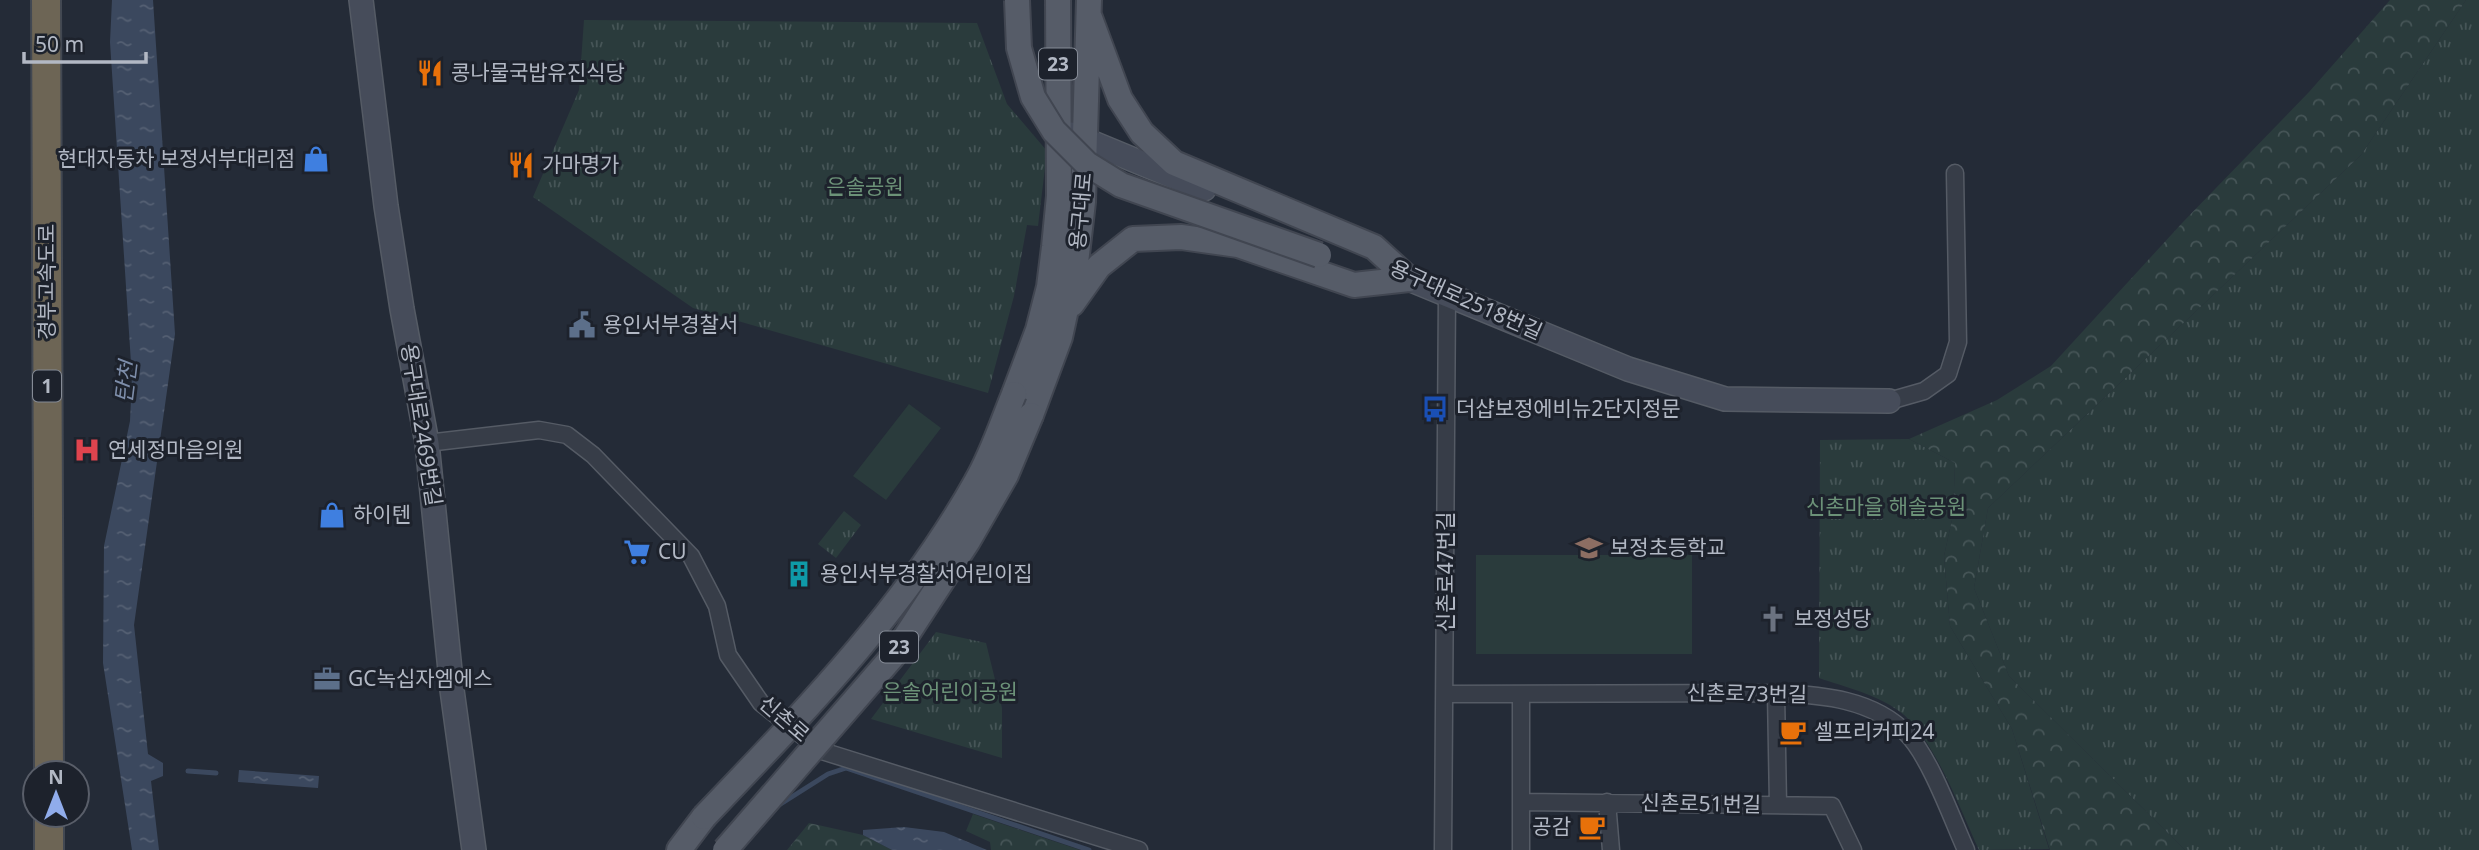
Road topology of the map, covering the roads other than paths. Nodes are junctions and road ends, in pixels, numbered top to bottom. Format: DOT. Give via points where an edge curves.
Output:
graph roads {
  1 [pos="46,0"];
  2 [pos="361,0"];
  3 [pos="1017,0"];
  4 [pos="1058,0"];
  5 [pos="1085,6"];
  6 [pos="1058,129"];
  7 [pos="1086,141"];
  8 [pos="1955,173"];
  9 [pos="1056,232"];
  10 [pos="1409,279"];
  11 [pos="1447,294"];
  12 [pos="1067,310"];
  13 [pos="1060,337"];
  14 [pos="1889,401"];
  15 [pos="427,443"];
  16 [pos="1776,693"];
  17 [pos="1446,694"];
  18 [pos="1521,694"];
  19 [pos="49,759"];
  20 [pos="1521,802"];
  21 [pos="1607,803"];
  22 [pos="1779,805"];
  23 [pos="49,829"];
  24 [pos="49,850"];
  25 [pos="474,850"];
  26 [pos="679,850"];
  27 [pos="725,850"];
  28 [pos="1139,850"];
  29 [pos="1443,850"];
  30 [pos="1521,850"];
  31 [pos="1611,850"];
  32 [pos="1853,850"];
  33 [pos="1966,850"];
  1 -- 19 [label="highway, 경부고속도로 / 1"];
  2 -- 15 [label="street, 용구대로2469번길" via="386,206"];
  3 -- 10 [label="main road, bridge" via="1019,48 1033,97 1054,131 1087,164 1121,185 1365,273"];
  4 -- 6 [label="main road, 용구대로 / 23"];
  5 -- 7 [label="main road, 용구대로 / 23" via="1089,63"];
  5 -- 10 [label="main road" via="1120,99 1142,133 1174,163 1374,247"];
  6 -- 7 [label="street, 용구대로2518번길"];
  6 -- 9 [label="main road, 용구대로 / 23"];
  7 -- 10 [label="street, 용구대로2518번길" via="1360,251"];
  7 -- 12 [label="main road, 용구대로 / 23" via="1083,202"];
  8 -- 14 [label="street" via="1958,342 1948,373 1924,391"];
  9 -- 13 [label="main road" via="1067,224 1073,232 1058,316"];
  9 -- 26 [label="main road, 용구대로 / 23, bridge" via="1038,330 978,480 930,558 861,647"];
  10 -- 11 [label="street, 용구대로2518번길"];
  10 -- 12 [label="main road" via="1354,285 1238,245 1181,237 1133,239 1099,266"];
  11 -- 14 [label="street, 용구대로2518번길" via="1628,369 1725,398"];
  11 -- 17 [label="street, 신촌로47번길"];
  12 -- 13 [label="main road, 용구대로 / 23"];
  13 -- 27 [label="main road, 용구대로 / 23, bridge" via="1006,475 893,656"];
  15 -- 25 [label="street, 용구대로2469번길" via="452,690"];
  15 -- 28 [label="street, 신촌로" via="539,430 567,435 593,455 691,556 717,606 728,655 761,703 822,751"];
  16 -- 18 [label="street, 신촌로73번길"];
  16 -- 22 [label="street"];
  16 -- 33 [label="street, 신촌로73번길" via="1849,701 1880,712 1908,734"];
  17 -- 18 [label="street, 신촌로73번길"];
  17 -- 29 [label="street, 신촌로47번길"];
  18 -- 20 [label="street"];
  20 -- 21 [label="street, 신촌로51번길"];
  20 -- 30 [label="street"];
  21 -- 22 [label="street, 신촌로51번길"];
  21 -- 31 [label="street"];
  22 -- 32 [label="street, 신촌로51번길" via="1832,806"];
  23 -- 24 [label="highway"];
}
